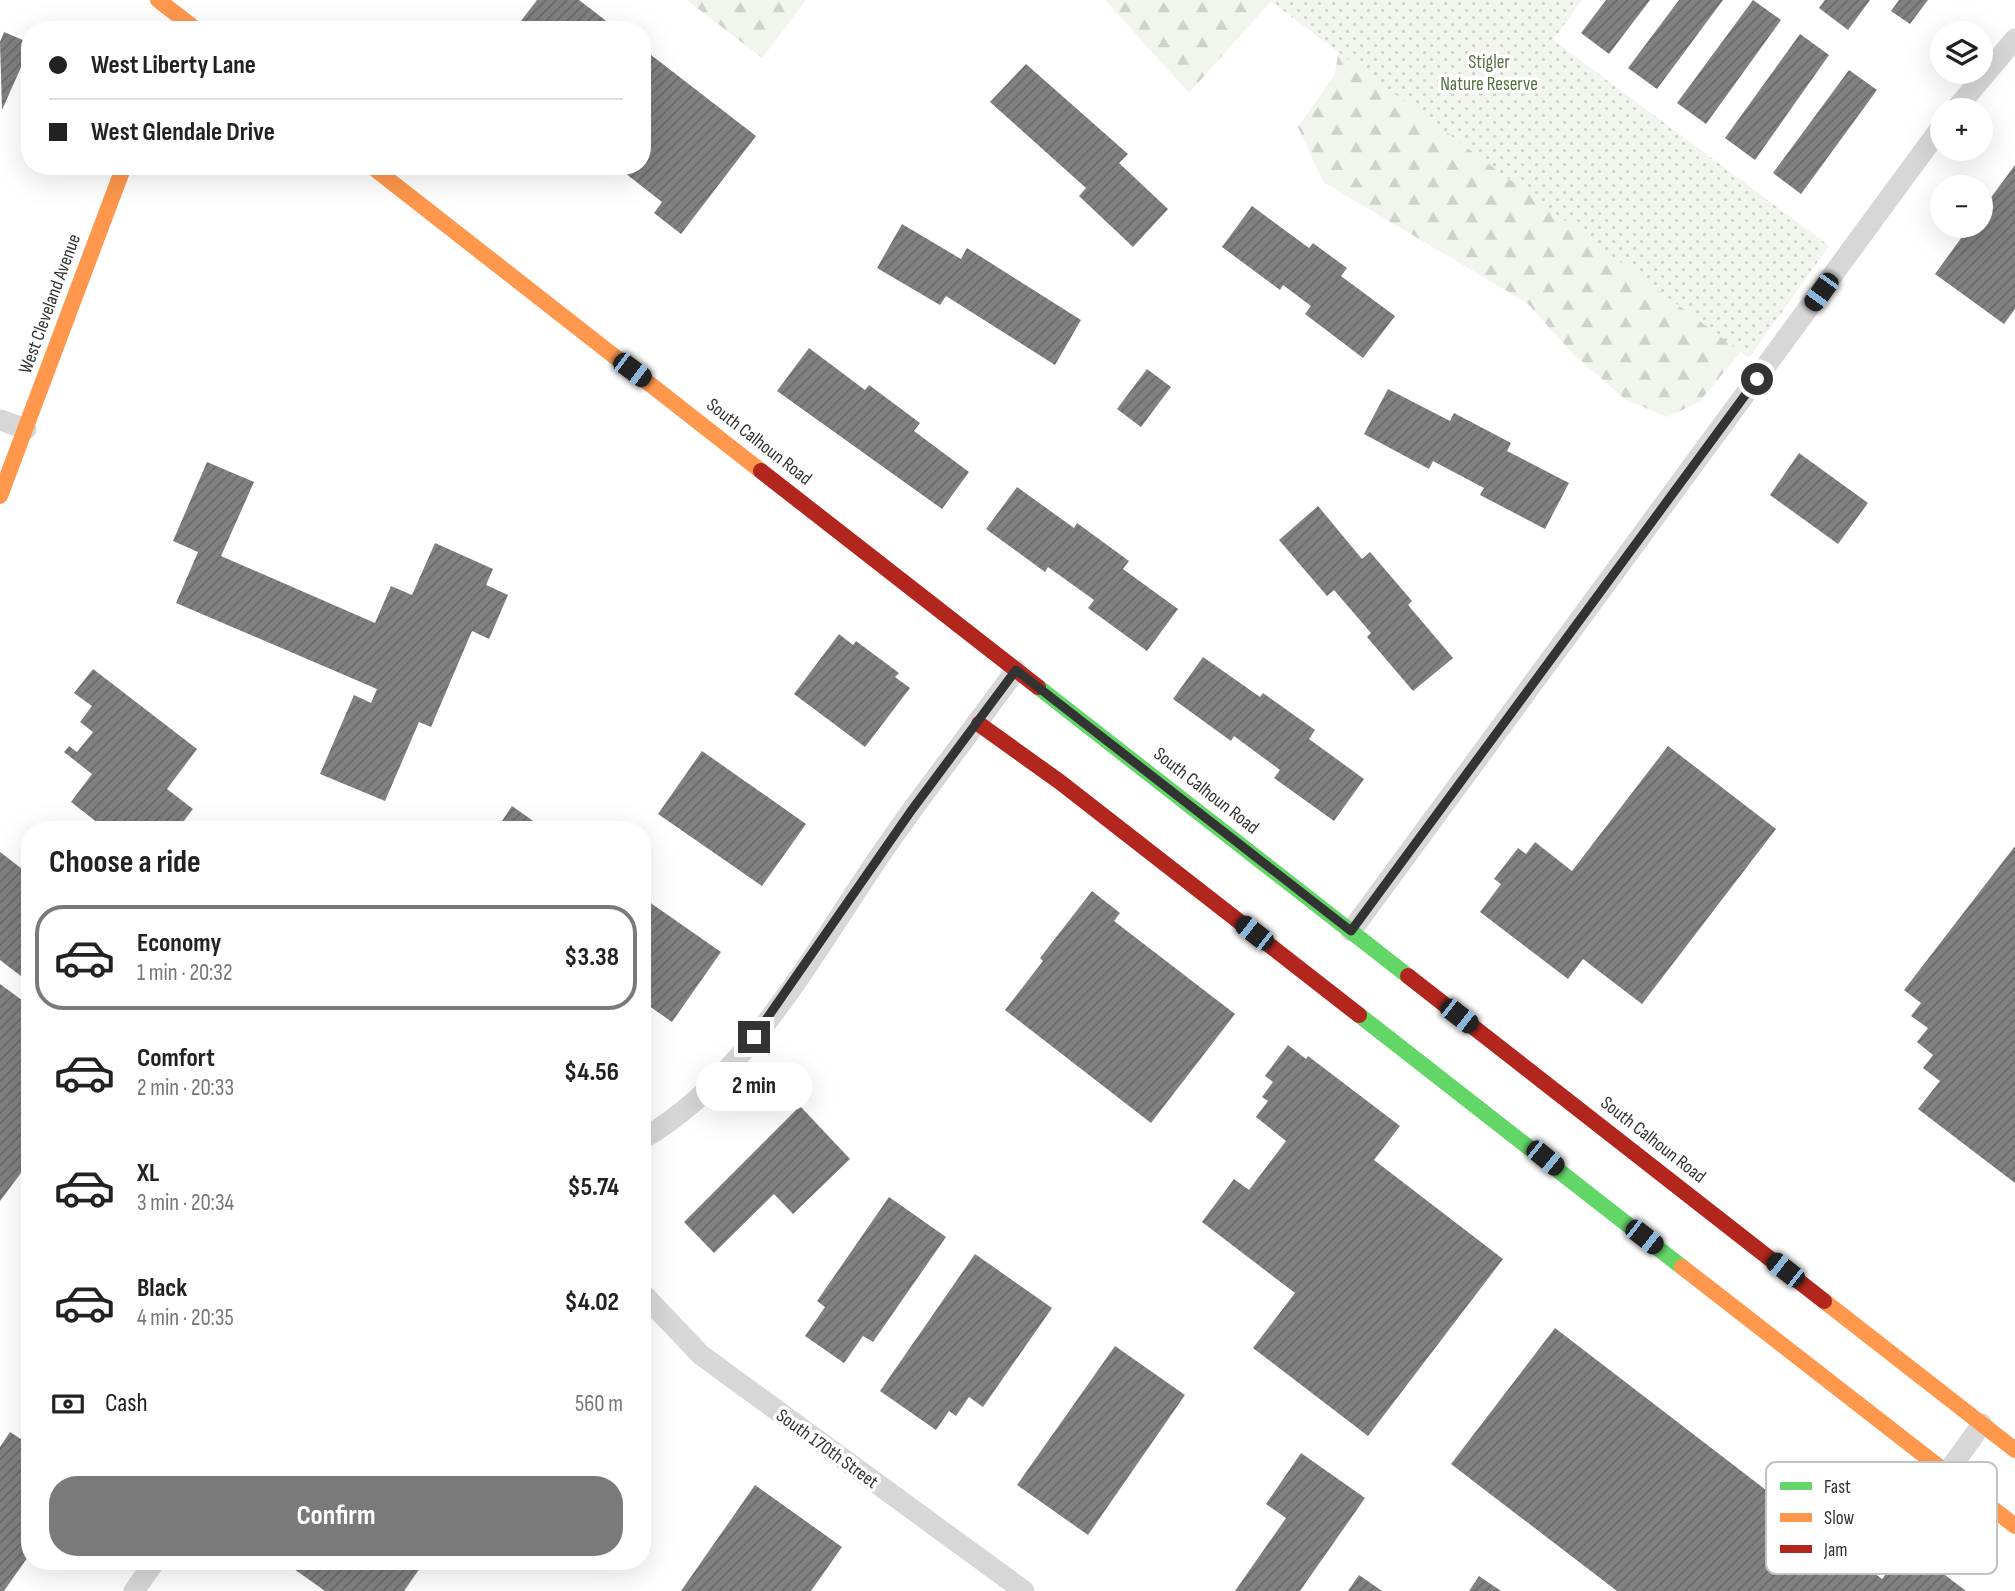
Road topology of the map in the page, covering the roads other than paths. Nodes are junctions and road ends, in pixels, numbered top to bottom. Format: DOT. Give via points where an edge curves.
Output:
graph roads {
  1 [pos="158,0"];
  2 [pos="192,0"];
  3 [pos="177,21"];
  4 [pos="183,21"];
  5 [pos="2015,39"];
  6 [pos="1965,98"];
  7 [pos="1930,142"];
  8 [pos="121,175"];
  9 [pos="383,175"];
  10 [pos="0,420"];
  11 [pos="26,429"];
  12 [pos="0,496"];
  13 [pos="1016,670"];
  14 [pos="979,724"];
  15 [pos="1351,931"];
  16 [pos="651,1133"];
  17 [pos="651,1302"];
  18 [pos="1982,1424"];
  19 [pos="2015,1450"];
  20 [pos="1933,1462"];
  21 [pos="1955,1462"];
  22 [pos="1997,1512"];
  23 [pos="2015,1526"];
  24 [pos="149,1570"];
  25 [pos="134,1591"];
  26 [pos="1024,1591"];
  1 -- 3 [label="street"];
  2 -- 4 [label="street"];
  5 -- 6 [label="street"];
  7 -- 15 [label="street"];
  8 -- 11 [label="street, West Cleveland Avenue"];
  9 -- 13 [label="street, South Calhoun Road"];
  10 -- 11 [label="street"];
  11 -- 12 [label="street, West Cleveland Avenue"];
  13 -- 14 [label="street"];
  13 -- 15 [label="street, South Calhoun Road"];
  14 -- 16 [label="street" via="911,811 731,1067 693,1104"];
  14 -- 20 [label="street" via="1060,782"];
  15 -- 18 [label="street, South Calhoun Road"];
  17 -- 26 [label="street, South 170th Street" via="701,1355"];
  18 -- 19 [label="street, South Calhoun Road"];
  18 -- 21 [label="street"];
  22 -- 23 [label="street"];
  24 -- 25 [label="street"];
}
